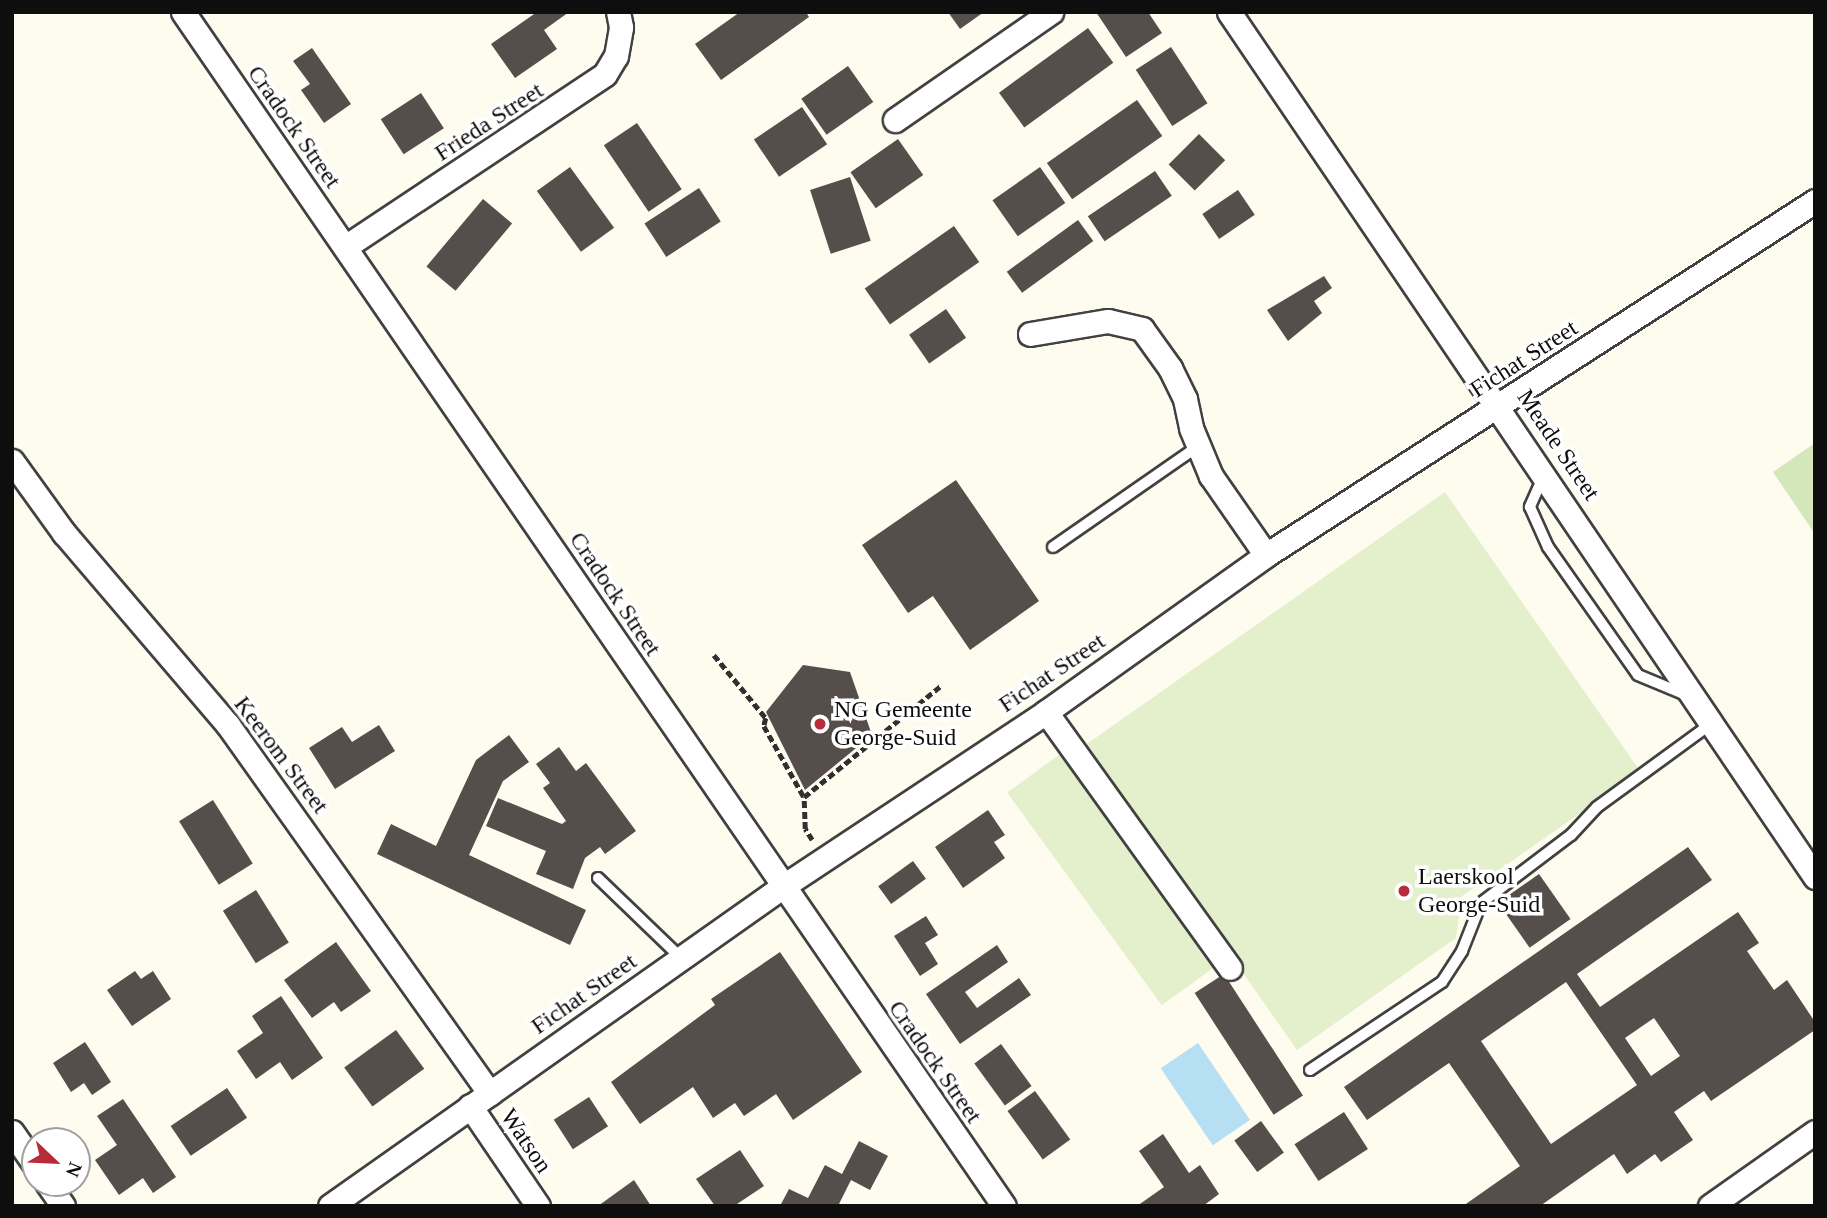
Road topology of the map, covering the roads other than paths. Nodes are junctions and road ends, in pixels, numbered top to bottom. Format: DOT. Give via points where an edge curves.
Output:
graph roads {
  1 [pos="183,12"];
  2 [pos="618,12"];
  3 [pos="1051,12"];
  4 [pos="1229,12"];
  5 [pos="895,120"];
  6 [pos="1815,201"];
  7 [pos="345,247"];
  8 [pos="1030,334"];
  9 [pos="1500,406"];
  10 [pos="1197,447"];
  11 [pos="12,461"];
  12 [pos="1545,473"];
  13 [pos="1053,547"];
  14 [pos="1266,555"];
  15 [pos="1696,698"];
  16 [pos="1046,712"];
  17 [pos="1712,723"];
  18 [pos="1815,877"];
  19 [pos="598,878"];
  20 [pos="782,887"];
  21 [pos="681,958"];
  22 [pos="1230,968"];
  23 [pos="1310,1070"];
  24 [pos="490,1093"];
  25 [pos="470,1107"];
  26 [pos="1815,1132"];
  27 [pos="330,1206"];
  28 [pos="538,1206"];
  29 [pos="1004,1206"];
  30 [pos="1710,1206"];
  1 -- 7 [label="street, Cradock Street"];
  2 -- 7 [label="street, Frieda Street" via="621,27 616,56 605,74"];
  3 -- 5 [label="street"];
  4 -- 9 [label="street, Meade Street"];
  6 -- 9 [label="street, Fichat Street"];
  7 -- 20 [label="street, Cradock Street"];
  8 -- 10 [label="street" via="1108,321 1142,329 1185,399"];
  9 -- 12 [label="street, Meade Street"];
  9 -- 14 [label="street, Fichat Street"];
  10 -- 13 [label="lane"];
  10 -- 14 [label="street" via="1210,476"];
  11 -- 24 [label="street, Keerom Street" via="64,533 228,725"];
  12 -- 15 [label="street, Meade Street"];
  12 -- 15 [label="lane" via="1534,488 1530,507 1548,547 1638,675"];
  14 -- 16 [label="street, Fichat Street"];
  15 -- 17 [label="street, Meade Street"];
  16 -- 20 [label="street, Fichat Street"];
  16 -- 22 [label="street"];
  17 -- 18 [label="street, Meade Street"];
  17 -- 23 [label="lane" via="1597,807 1571,835 1481,903 1462,951 1442,982"];
  19 -- 21 [label="lane"];
  20 -- 21 [label="street, Fichat Street"];
  20 -- 29 [label="street, Cradock Street"];
  21 -- 24 [label="street, Fichat Street"];
  24 -- 25 [label="street, Fichat Street"];
  25 -- 27 [label="street, Fichat Street"];
  25 -- 28 [label="street, Watson"];
  26 -- 30 [label="street"];
}
